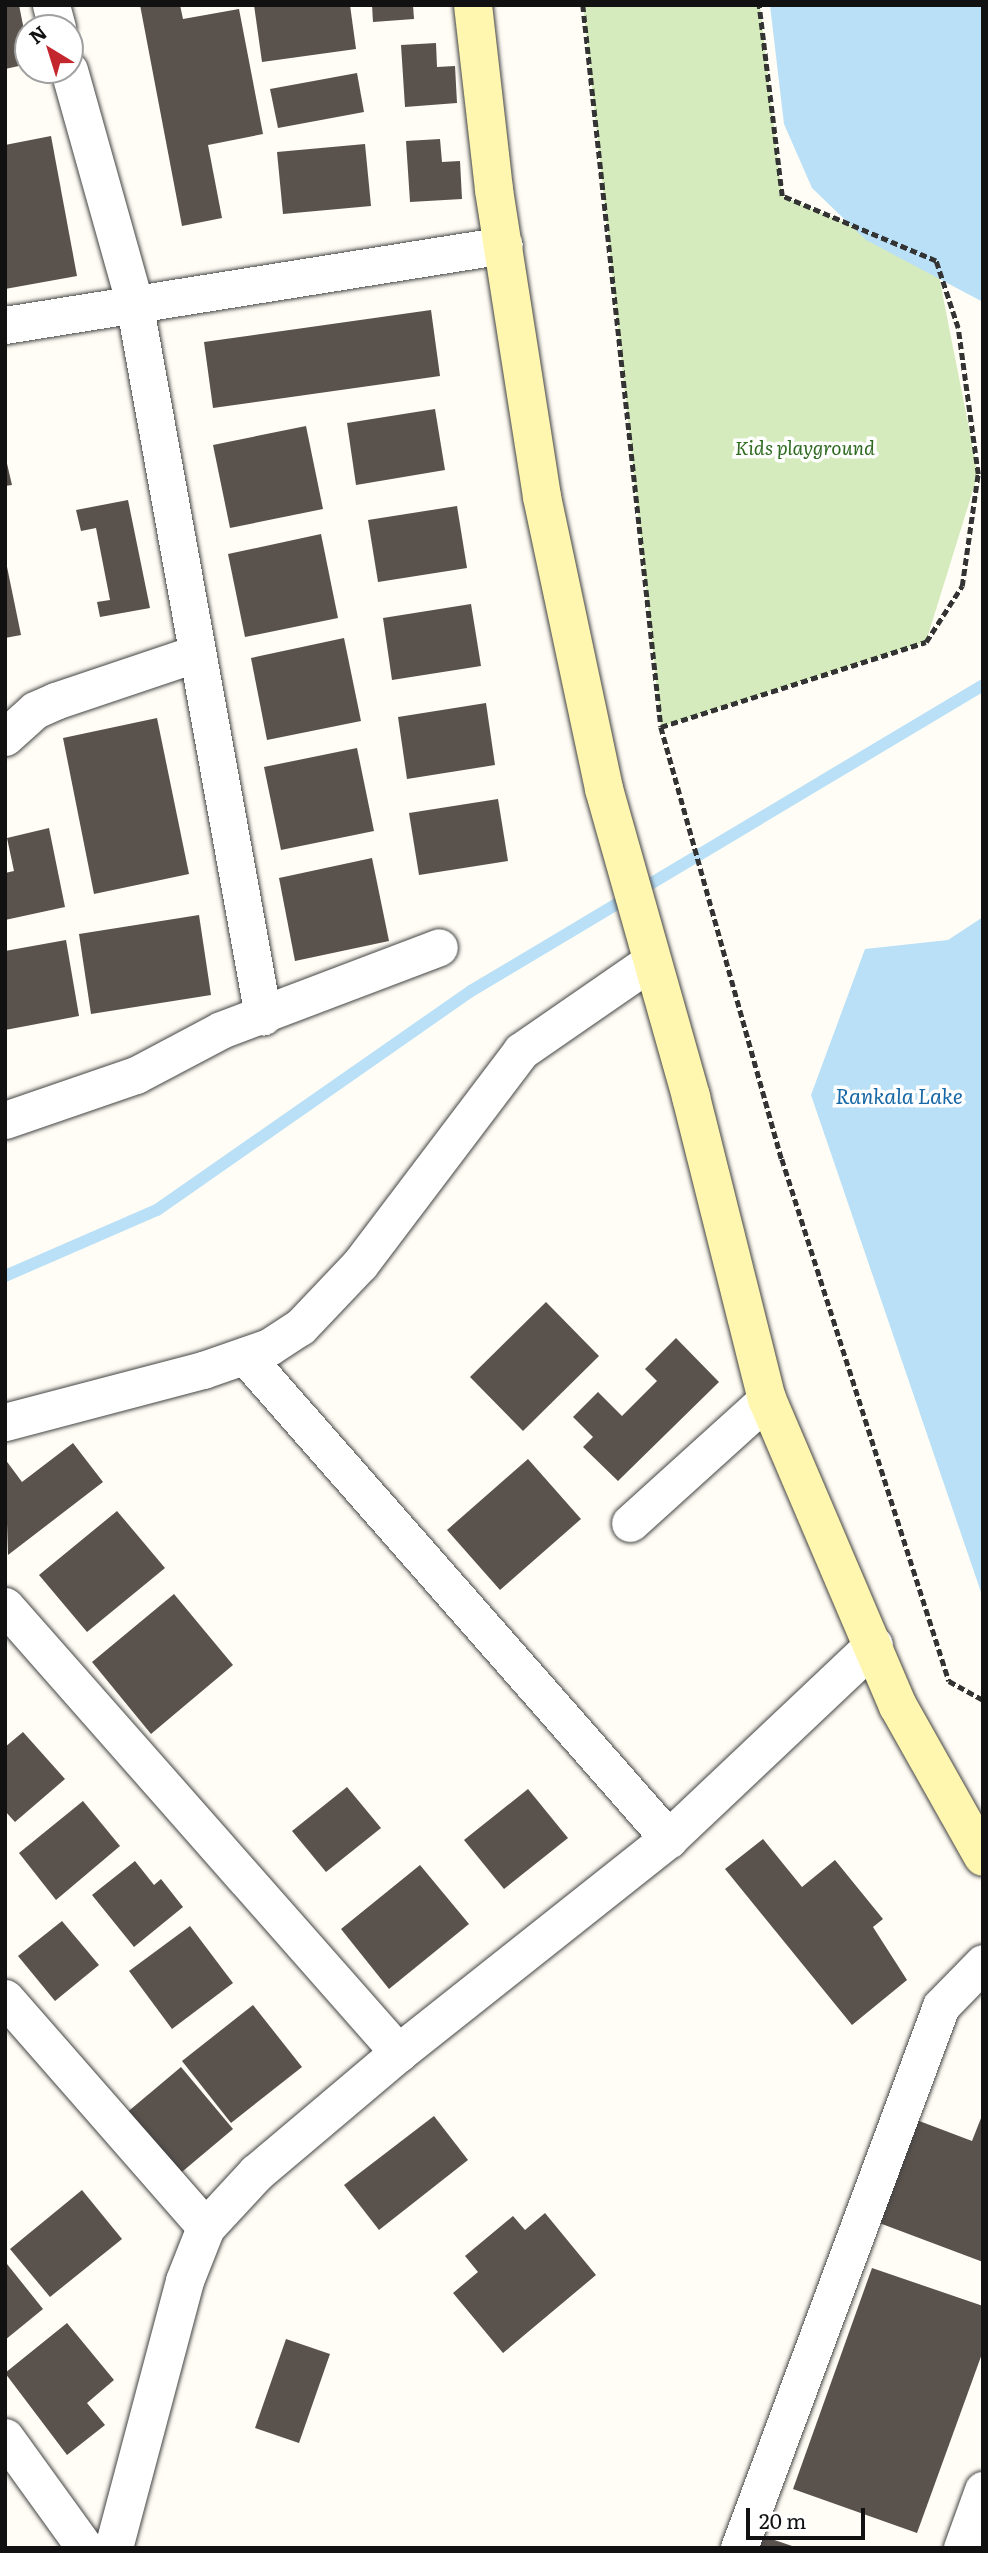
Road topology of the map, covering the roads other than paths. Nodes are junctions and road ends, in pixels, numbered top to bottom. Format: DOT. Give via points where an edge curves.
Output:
graph roads {
  1 [pos="473,5"];
  2 [pos="73,84"];
  3 [pos="504,246"];
  4 [pos="134,302"];
  5 [pos="5,325"];
  6 [pos="195,654"];
  7 [pos="5,737"];
  8 [pos="439,947"];
  9 [pos="650,962"];
  10 [pos="263,1016"];
  11 [pos="5,1120"];
  12 [pos="245,1356"];
  13 [pos="767,1399"];
  14 [pos="5,1422"];
  15 [pos="630,1523"];
  16 [pos="5,1606"];
  17 [pos="873,1645"];
  18 [pos="669,1839"];
  19 [pos="983,1857"];
  20 [pos="983,1963"];
  21 [pos="5,1998"];
  22 [pos="399,2053"];
  23 [pos="206,2228"];
  24 [pos="5,2437"];
  25 [pos="983,2490"];
  26 [pos="85,2548"];
  27 [pos="114,2548"];
  28 [pos="738,2548"];
  29 [pos="962,2548"];
  1 -- 3 [label="main road"];
  2 -- 4 [label="street"];
  3 -- 4 [label="street"];
  3 -- 9 [label="main road" via="542,497"];
  4 -- 5 [label="street"];
  4 -- 6 [label="street"];
  6 -- 7 [label="street" via="55,701 35,710"];
  6 -- 10 [label="street"];
  8 -- 10 [label="street" via="327,986"];
  9 -- 12 [label="street" via="521,1051 325,1304 269,1347"];
  9 -- 13 [label="main road" via="691,1097"];
  10 -- 11 [label="street" via="221,1030 136,1074"];
  12 -- 14 [label="street"];
  12 -- 18 [label="street"];
  13 -- 15 [label="street"];
  13 -- 17 [label="main road"];
  16 -- 22 [label="street"];
  17 -- 18 [label="street"];
  17 -- 19 [label="main road" via="898,1706"];
  18 -- 22 [label="street"];
  20 -- 28 [label="street" via="941,2006"];
  21 -- 23 [label="street"];
  22 -- 23 [label="street" via="257,2173"];
  23 -- 27 [label="street" via="185,2281"];
  24 -- 26 [label="street"];
  25 -- 29 [label="street"];
}
